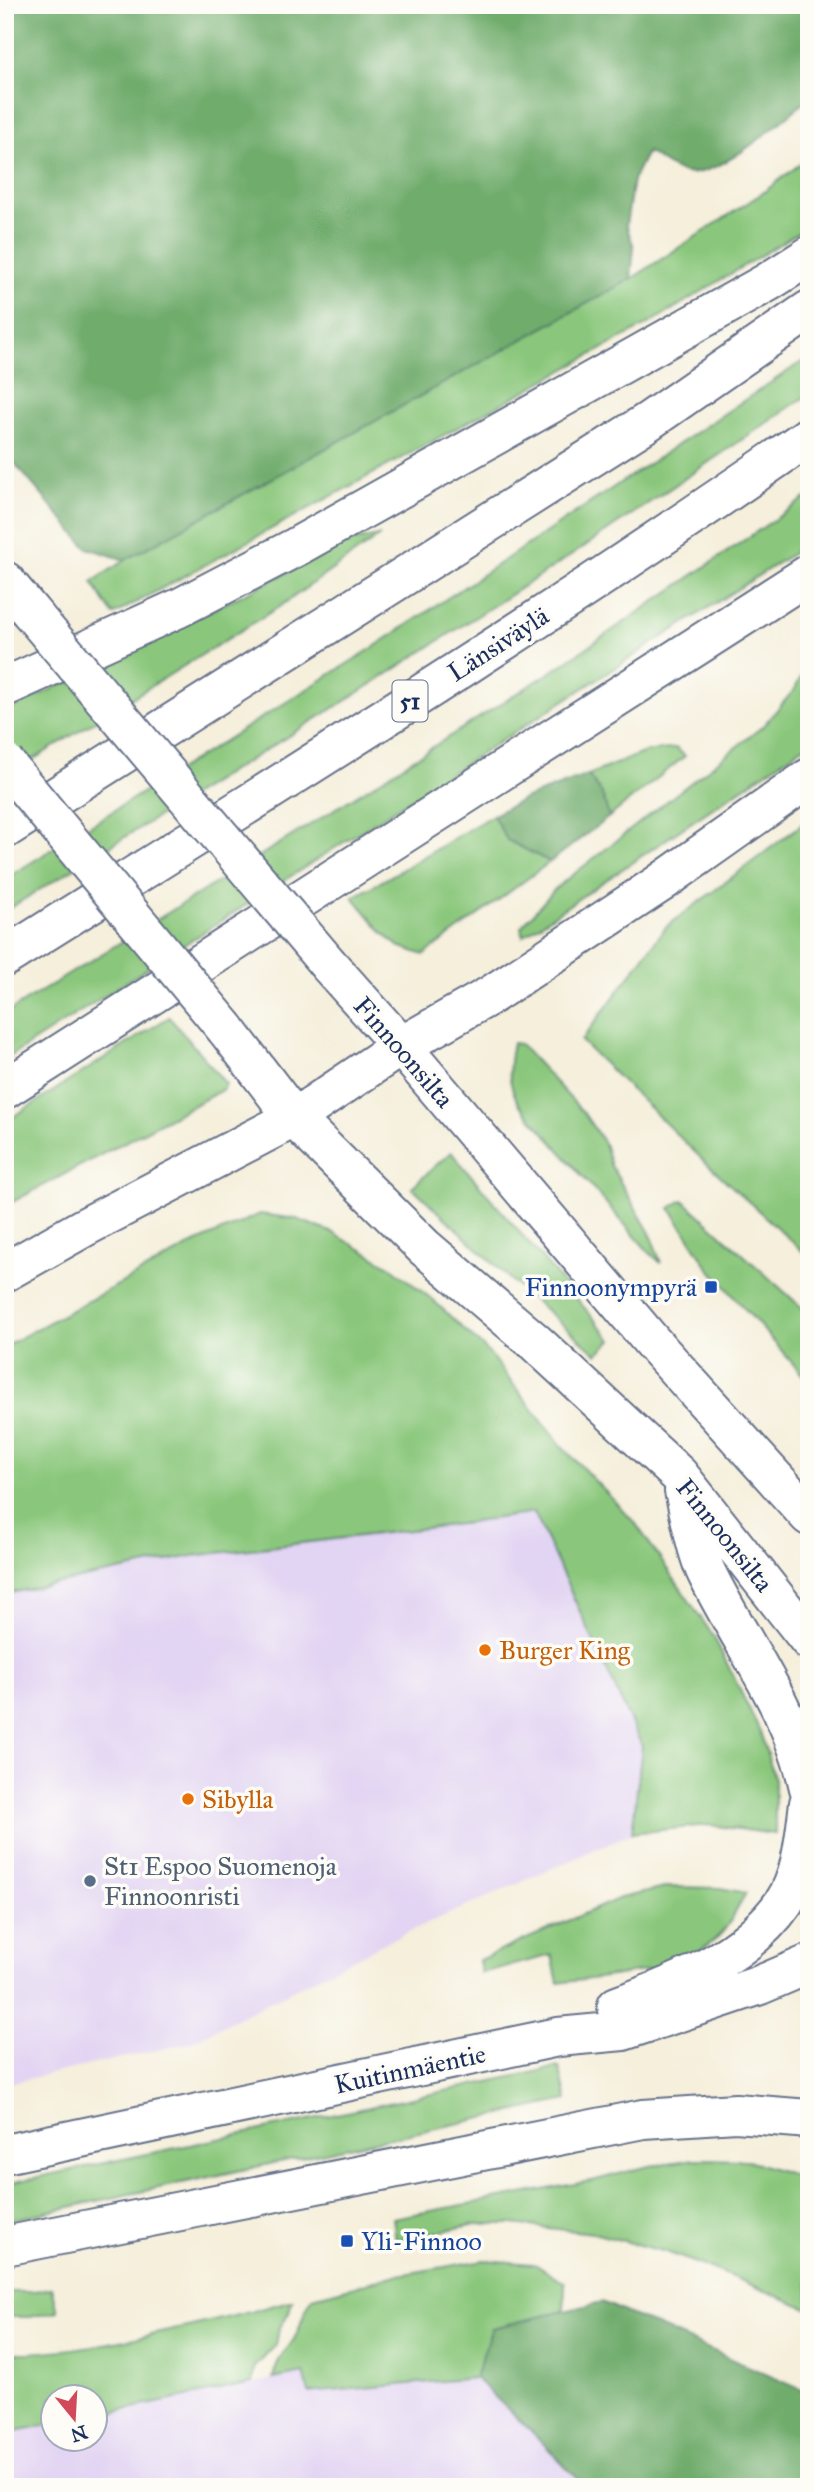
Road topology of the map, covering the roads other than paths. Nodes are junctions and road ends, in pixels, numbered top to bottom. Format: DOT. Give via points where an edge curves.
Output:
graph roads {
  1 [pos="809,256"];
  2 [pos="809,310"];
  3 [pos="809,436"];
  4 [pos="809,574"];
  5 [pos="5,581"];
  6 [pos="5,687"];
  7 [pos="5,763"];
  8 [pos="809,778"];
  9 [pos="5,829"];
  10 [pos="5,957"];
  11 [pos="401,1046"];
  12 [pos="5,1089"];
  13 [pos="294,1118"];
  14 [pos="5,1272"];
  15 [pos="679,1475"];
  16 [pos="809,1516"];
  17 [pos="809,1640"];
  18 [pos="809,1788"];
  19 [pos="809,1803"];
  20 [pos="809,1964"];
  21 [pos="558,2037"];
  22 [pos="809,2119"];
  23 [pos="5,2154"];
  24 [pos="5,2246"];
  1 -- 6 [label="main road" via="296,547 179,608"];
  2 -- 9 [label="main road" via="649,421"];
  3 -- 10 [label="main road, Länsiväylä / 51" via="401,707"];
  4 -- 12 [label="main road"];
  5 -- 11 [label="main road, Finnoonsilta, bridge"];
  7 -- 13 [label="main road, Finnoonsilta, bridge"];
  8 -- 11 [label="main road" via="491,995"];
  11 -- 13 [label="main road"];
  11 -- 16 [label="main road, Finnoonsilta" via="653,1343"];
  13 -- 14 [label="main road"];
  13 -- 15 [label="main road, Finnoonsilta" via="424,1247"];
  15 -- 17 [label="main road, Finnoonsilta"];
  15 -- 18 [label="main road" via="705,1572 777,1700 801,1754"];
  19 -- 21 [label="main road" via="800,1862 785,1900 756,1933 680,1983 614,2008"];
  20 -- 21 [label="main road, Kuitinmäentie" via="623,2031"];
  21 -- 23 [label="main road, Kuitinmäentie"];
  22 -- 24 [label="main road" via="736,2113 643,2119"];
}
